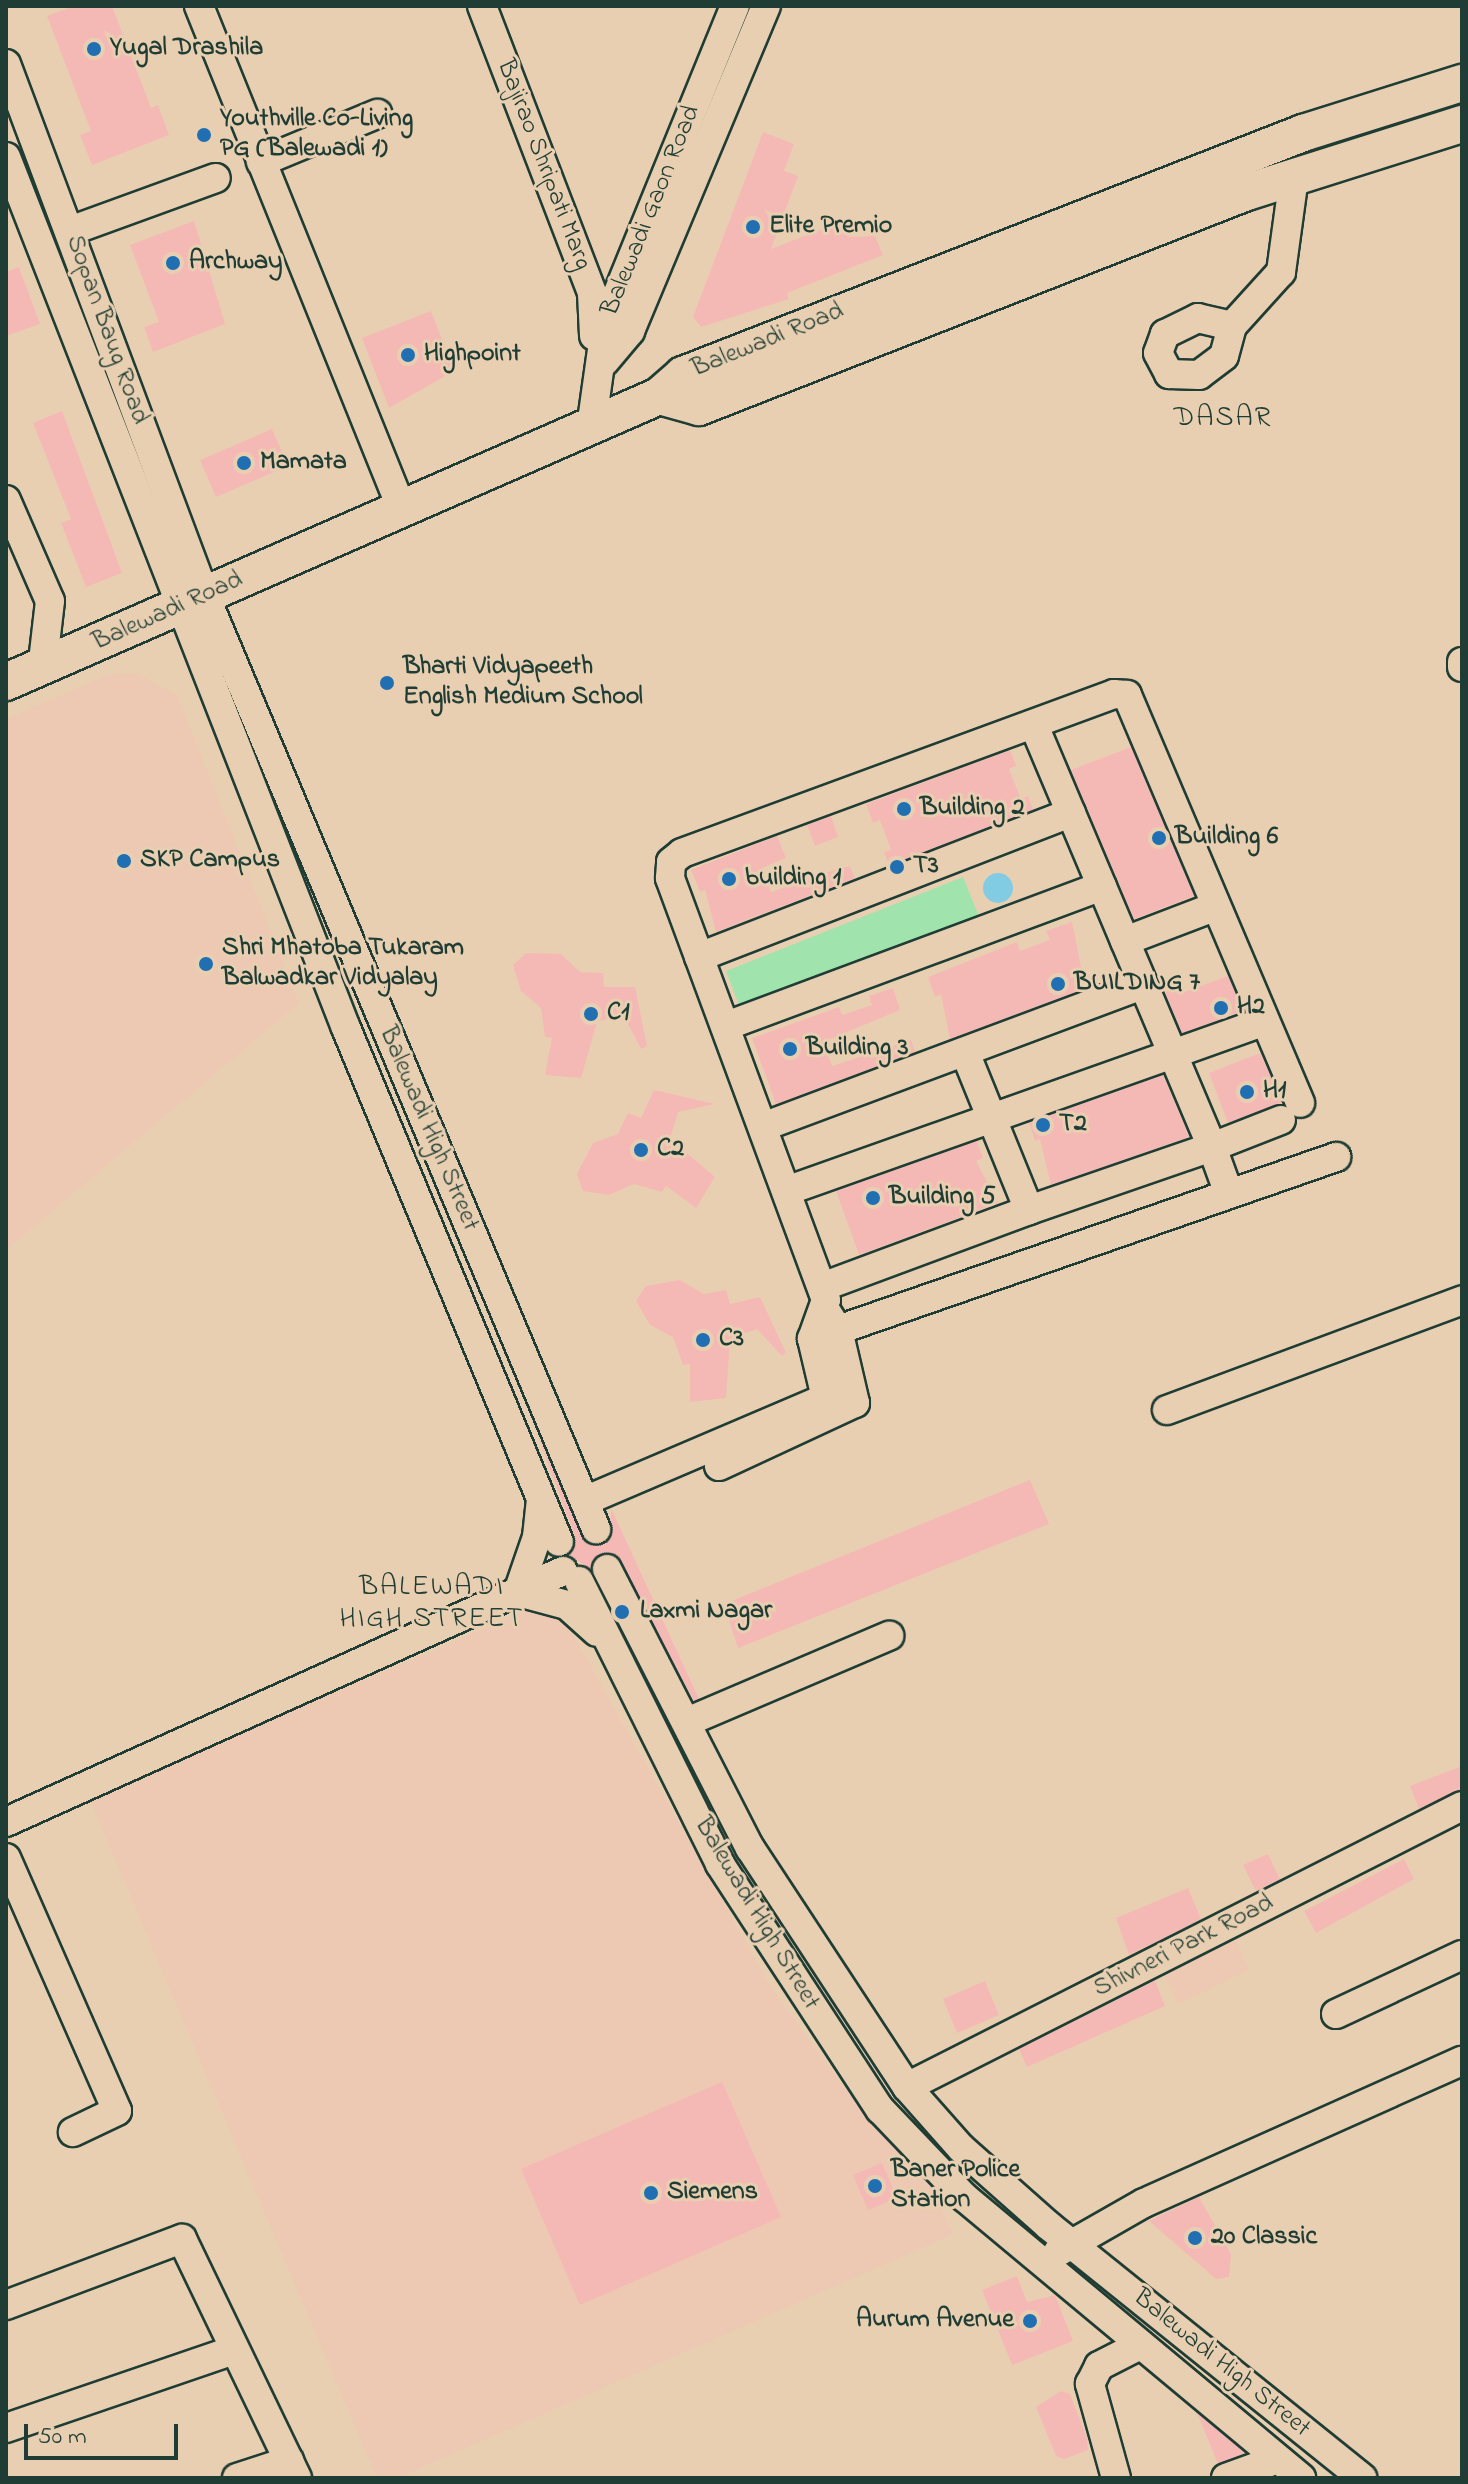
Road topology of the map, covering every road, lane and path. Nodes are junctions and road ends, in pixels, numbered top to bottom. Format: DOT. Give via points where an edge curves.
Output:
graph roads {
  1 [pos="199,6"];
  2 [pos="482,6"];
  3 [pos="735,6"];
  4 [pos="766,6"];
  5 [pos="6,64"];
  6 [pos="1462,83"];
  7 [pos="377,114"];
  8 [pos="1462,124"];
  9 [pos="6,157"];
  10 [pos="261,162"];
  11 [pos="1294,177"];
  12 [pos="216,178"];
  13 [pos="70,231"];
  14 [pos="1232,326"];
  15 [pos="605,361"];
  16 [pos="659,396"];
  17 [pos="592,421"];
  18 [pos="6,500"];
  19 [pos="401,507"];
  20 [pos="193,601"];
  21 [pos="42,670"];
  22 [pos="6,682"];
  23 [pos="1033,724"];
  24 [pos="1071,813"];
  25 [pos="1102,886"];
  26 [pos="1214,907"];
  27 [pos="1125,941"];
  28 [pos="699,957"];
  29 [pos="1143,985"];
  30 [pos="1263,1022"];
  31 [pos="726,1026"];
  32 [pos="965,1052"];
  33 [pos="1174,1057"];
  34 [pos="993,1120"];
  35 [pos="765,1126"];
  36 [pos="1212,1147"];
  37 [pos="1336,1157"];
  38 [pos="789,1190"];
  39 [pos="1229,1194"];
  40 [pos="1029,1210"];
  41 [pos="1462,1300"];
  42 [pos="824,1317"];
  43 [pos="826,1398"];
  44 [pos="855,1403"];
  45 [pos="1167,1410"];
  46 [pos="541,1490"];
  47 [pos="592,1516"];
  48 [pos="559,1542"];
  49 [pos="607,1569"];
  50 [pos="571,1576"];
  51 [pos="518,1592"];
  52 [pos="889,1636"];
  53 [pos="613,1653"];
  54 [pos="687,1722"];
  55 [pos="1462,1806"];
  56 [pos="6,1822"];
  57 [pos="6,1858"];
  58 [pos="1462,1955"];
  59 [pos="1336,2014"];
  60 [pos="1462,2061"];
  61 [pos="907,2087"];
  62 [pos="73,2132"];
  63 [pos="1006,2187"];
  64 [pos="983,2213"];
  65 [pos="1070,2243"];
  66 [pos="1042,2264"];
  67 [pos="6,2305"];
  68 [pos="1138,2346"];
  69 [pos="234,2350"];
  70 [pos="6,2428"];
  71 [pos="1278,2459"];
  72 [pos="293,2469"];
  73 [pos="237,2478"];
  74 [pos="1116,2478"];
  75 [pos="1226,2478"];
  76 [pos="1301,2478"];
  77 [pos="1362,2478"];
  1 -- 10 [label="street"];
  2 -- 17 [label="street, Bajirao Shripati Marg" via="592,293"];
  3 -- 15 [label="street, Balewadi Gaon Road" via="606,322"];
  4 -- 15 [label="street" via="630,331"];
  5 -- 13 [label="street, Sopan Baug Road"];
  6 -- 16 [label="main road, Balewadi Road" via="1303,133 958,265 683,375"];
  7 -- 10 [label="street"];
  8 -- 11 [label="main road, Balewadi Road"];
  9 -- 20 [label="street, Sopan Baug Road"];
  10 -- 19 [label="street"];
  11 -- 14 [label="street" via="1281,272"];
  11 -- 16 [label="main road, Balewadi Road" via="699,407"];
  12 -- 13 [label="street"];
  13 -- 20 [label="street, Sopan Baug Road"];
  15 -- 17 [label="street, Balewadi Gaon Road"];
  16 -- 17 [label="main road, Balewadi Road"];
  17 -- 19 [label="main road, Balewadi Road"];
  18 -- 21 [label="street" via="50,601"];
  19 -- 20 [label="main road, Balewadi Road"];
  20 -- 21 [label="main road, Balewadi Road"];
  20 -- 46 [label="street, Balewadi High Street" via="346,1028"];
  20 -- 47 [label="street, Balewadi High Street"];
  21 -- 22 [label="main road, Balewadi Road"];
  23 -- 24 [label="street"];
  23 -- 26 [label="street" via="1114,694 1127,695"];
  23 -- 28 [label="street" via="682,853 671,862 670,878"];
  24 -- 25 [label="street"];
  24 -- 28 [label="street"];
  25 -- 27 [label="street"];
  25 -- 31 [label="street"];
  26 -- 27 [label="street"];
  26 -- 30 [label="street"];
  27 -- 29 [label="street"];
  28 -- 31 [label="street"];
  29 -- 32 [label="street"];
  29 -- 33 [label="street"];
  30 -- 33 [label="street"];
  30 -- 36 [label="street" via="1291,1111"];
  31 -- 35 [label="street"];
  32 -- 34 [label="street"];
  32 -- 35 [label="street"];
  33 -- 34 [label="street"];
  33 -- 36 [label="street"];
  34 -- 38 [label="street"];
  34 -- 40 [label="street"];
  35 -- 38 [label="street"];
  36 -- 39 [label="street"];
  36 -- 40 [label="street"];
  37 -- 39 [label="street"];
  38 -- 42 [label="street"];
  39 -- 42 [label="street"];
  40 -- 42 [label="street"];
  41 -- 45 [label="street"];
  42 -- 43 [label="street"];
  42 -- 44 [label="street"];
  43 -- 44 [label="street"];
  43 -- 47 [label="street"];
  44 -- 47 [label="street" via="820,1424"];
  46 -- 48 [label="street, Balewadi High Street"];
  46 -- 51 [label="street" via="537,1537"];
  47 -- 48 [label="street"];
  47 -- 49 [label="street, Balewadi High Street" via="611,1547"];
  48 -- 50 [label="street, Balewadi High Street"];
  49 -- 50 [label="street"];
  49 -- 54 [label="street, Balewadi High Street"];
  50 -- 51 [label="street"];
  50 -- 53 [label="street, Balewadi High Street"];
  51 -- 53 [label="street" via="578,1611"];
  51 -- 56 [label="street"];
  52 -- 54 [label="street"];
  53 -- 64 [label="street, Balewadi High Street" via="720,1864 854,2075 936,2172"];
  54 -- 61 [label="street, Balewadi High Street" via="750,1848"];
  55 -- 61 [label="street, Shivneri Park Road"];
  57 -- 62 [label="street" via="117,2111"];
  58 -- 59 [label="street"];
  60 -- 65 [label="street" via="1144,2203"];
  61 -- 63 [label="street, Balewadi High Street"];
  63 -- 64 [label="street"];
  63 -- 65 [label="street, Balewadi High Street"];
  64 -- 66 [label="street, Balewadi High Street"];
  65 -- 66 [label="street"];
  65 -- 77 [label="street, Balewadi High Street"];
  66 -- 68 [label="street, Balewadi High Street"];
  67 -- 69 [label="street" via="182,2239"];
  68 -- 71 [label="street, Balewadi High Street"];
  68 -- 74 [label="street" via="1099,2366 1090,2384"];
  69 -- 70 [label="street"];
  69 -- 72 [label="street"];
  71 -- 75 [label="street"];
  71 -- 76 [label="street, Balewadi High Street"];
  72 -- 73 [label="street"];
}
